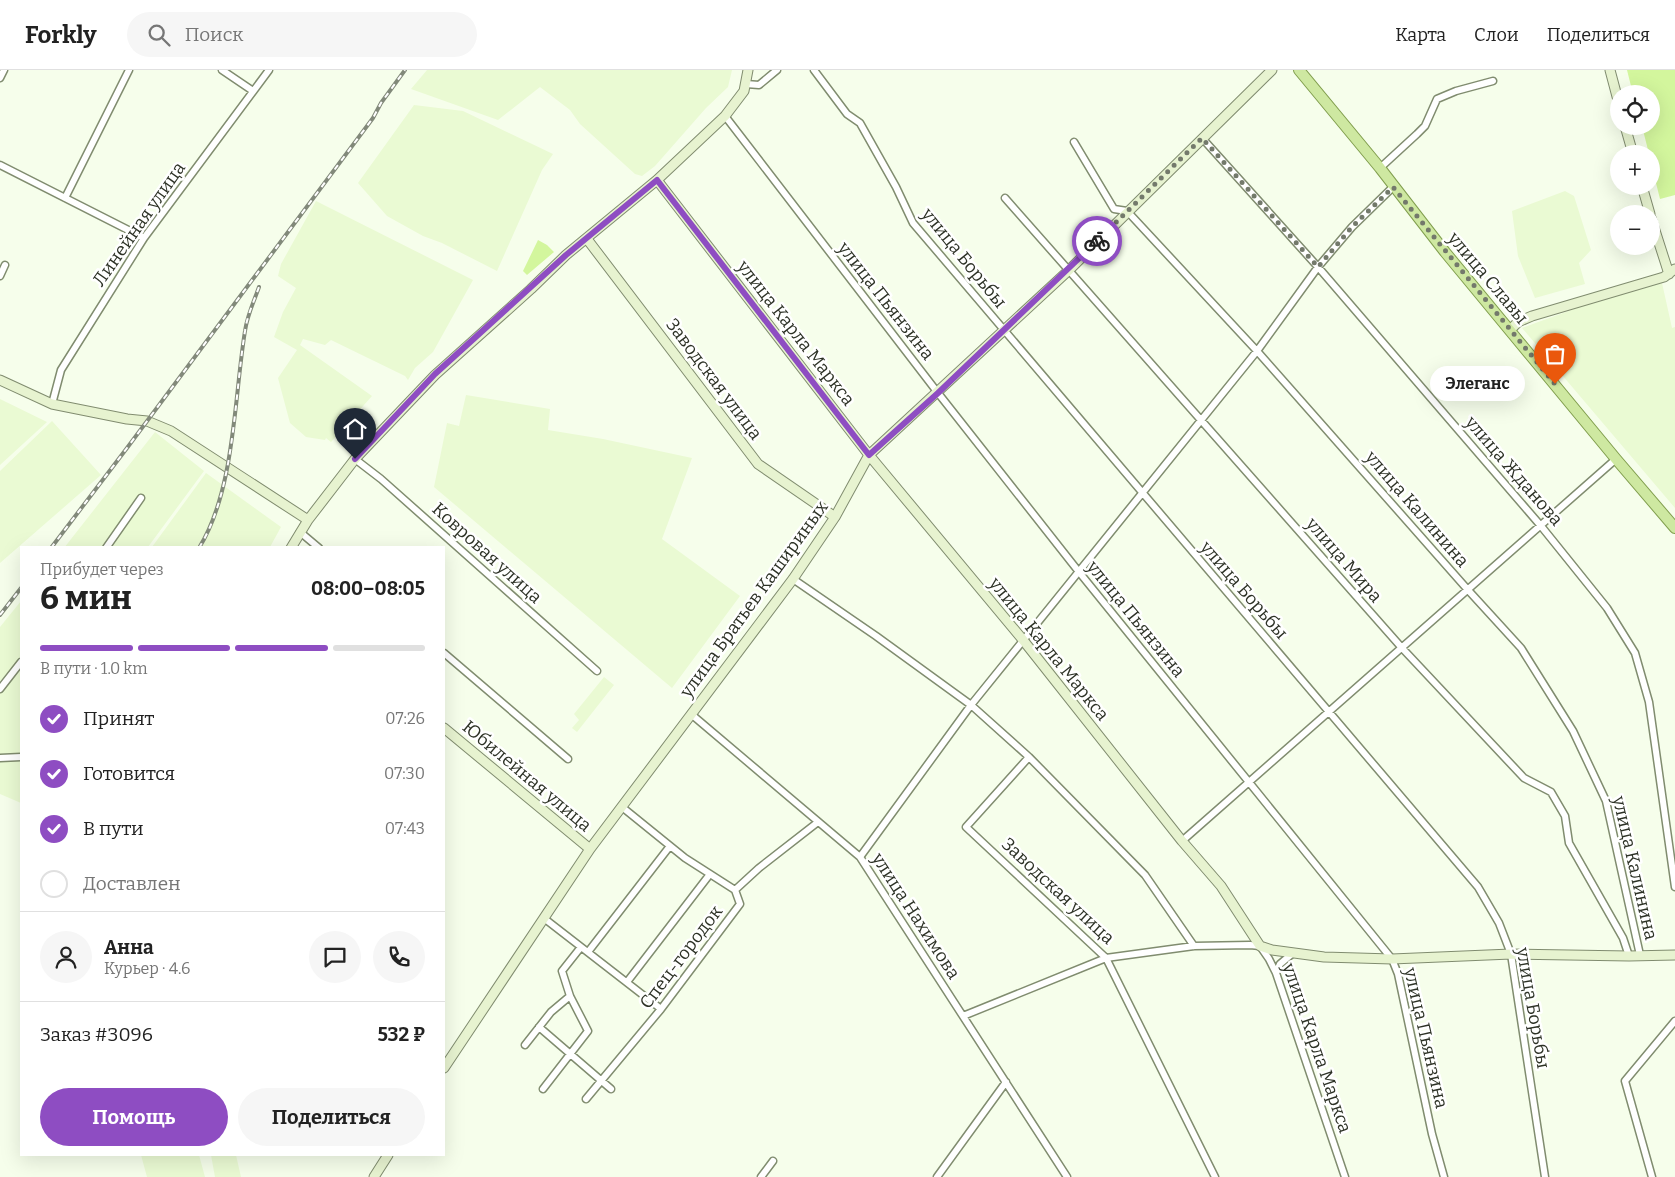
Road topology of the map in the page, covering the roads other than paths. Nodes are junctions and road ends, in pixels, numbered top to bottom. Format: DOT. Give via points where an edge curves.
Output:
graph roads {
  1 [pos="4,70"];
  2 [pos="129,70"];
  3 [pos="222,70"];
  4 [pos="269,70"];
  5 [pos="748,70"];
  6 [pos="777,70"];
  7 [pos="814,70"];
  8 [pos="1272,70"];
  9 [pos="1299,70"];
  10 [pos="1610,70"];
  11 [pos="0,78"];
  12 [pos="1493,80"];
  13 [pos="746,84"];
  14 [pos="1614,85"];
  15 [pos="253,91"];
  16 [pos="725,116"];
  17 [pos="1202,138"];
  18 [pos="1074,142"];
  19 [pos="0,165"];
  20 [pos="1380,168"];
  21 [pos="657,180"];
  22 [pos="1393,187"];
  23 [pos="65,198"];
  24 [pos="1005,198"];
  25 [pos="1127,211"];
  26 [pos="144,238"];
  27 [pos="587,239"];
  28 [pos="1660,241"];
  29 [pos="5,265"];
  30 [pos="1318,267"];
  31 [pos="1068,271"];
  32 [pos="1672,272"];
  33 [pos="0,276"];
  34 [pos="1510,330"];
  35 [pos="1003,331"];
  36 [pos="1257,351"];
  37 [pos="0,380"];
  38 [pos="938,393"];
  39 [pos="52,404"];
  40 [pos="1202,420"];
  41 [pos="869,455"];
  42 [pos="355,459"];
  43 [pos="1616,459"];
  44 [pos="1142,494"];
  45 [pos="141,498"];
  46 [pos="835,517"];
  47 [pos="308,520"];
  48 [pos="1542,526"];
  49 [pos="1675,528"];
  50 [pos="300,532"];
  51 [pos="107,546"];
  52 [pos="292,546"];
  53 [pos="317,546"];
  54 [pos="1079,572"];
  55 [pos="793,579"];
  56 [pos="1468,590"];
  57 [pos="1023,640"];
  58 [pos="1402,648"];
  59 [pos="445,654"];
  60 [pos="20,663"];
  61 [pos="597,671"];
  62 [pos="0,689"];
  63 [pos="971,705"];
  64 [pos="1329,712"];
  65 [pos="691,714"];
  66 [pos="445,729"];
  67 [pos="20,757"];
  68 [pos="1029,757"];
  69 [pos="0,758"];
  70 [pos="568,759"];
  71 [pos="1250,783"];
  72 [pos="622,807"];
  73 [pos="818,822"];
  74 [pos="1182,841"];
  75 [pos="670,846"];
  76 [pos="590,849"];
  77 [pos="860,858"];
  78 [pos="710,874"];
  79 [pos="1675,887"];
  80 [pos="735,890"];
  81 [pos="544,919"];
  82 [pos="1194,946"];
  83 [pos="1260,946"];
  84 [pos="581,947"];
  85 [pos="588,952"];
  86 [pos="1293,953"];
  87 [pos="1511,954"];
  88 [pos="1640,955"];
  89 [pos="1675,955"];
  90 [pos="1629,956"];
  91 [pos="1106,958"];
  92 [pos="1392,959"];
  93 [pos="1276,973"];
  94 [pos="626,982"];
  95 [pos="570,996"];
  96 [pos="661,1009"];
  97 [pos="963,1016"];
  98 [pos="1675,1021"];
  99 [pos="539,1027"];
  100 [pos="525,1046"];
  101 [pos="570,1054"];
  102 [pos="445,1067"];
  103 [pos="601,1081"];
  104 [pos="1006,1082"];
  105 [pos="543,1089"];
  106 [pos="610,1089"];
  107 [pos="586,1099"];
  108 [pos="387,1156"];
  109 [pos="773,1161"];
  110 [pos="374,1177"];
  111 [pos="762,1177"];
  112 [pos="937,1177"];
  113 [pos="1067,1177"];
  114 [pos="1215,1177"];
  115 [pos="1345,1177"];
  116 [pos="1444,1177"];
  117 [pos="1545,1177"];
  118 [pos="1652,1177"];
  1 -- 11 [label="street"];
  2 -- 23 [label="street"];
  3 -- 15 [label="street"];
  4 -- 15 [label="street, Линейная улица"];
  5 -- 13 [label="street"];
  6 -- 13 [label="street" via="759,85"];
  7 -- 35 [label="street, улица Борьбы" via="847,114 860,123 913,223"];
  8 -- 17 [label="street, улица Братьев Кашириных"];
  9 -- 20 [label="main road, улица Славы"];
  10 -- 14 [label="street"];
  12 -- 20 [label="street" via="1437,99 1424,126"];
  13 -- 16 [label="street"];
  15 -- 26 [label="street, Линейная улица"];
  16 -- 21 [label="street"];
  16 -- 38 [label="street, улица Пьянзина"];
  17 -- 25 [label="street, улица Братьев Кашириных"];
  17 -- 30 [label="street, улица Жданова"];
  18 -- 25 [label="street, улица Калинина" via="1114,209"];
  19 -- 23 [label="street"];
  20 -- 22 [label="main road, улица Славы"];
  21 -- 27 [label="street"];
  21 -- 41 [label="street, улица Карла Маркса"];
  22 -- 30 [label="street" via="1352,227"];
  22 -- 34 [label="main road, улица Славы"];
  23 -- 26 [label="street"];
  24 -- 31 [label="street, улица Мира"];
  25 -- 31 [label="street, улица Братьев Кашириных"];
  25 -- 36 [label="street, улица Калинина"];
  26 -- 39 [label="street, Линейная улица" via="61,370"];
  27 -- 42 [label="street" via="435,374"];
  27 -- 46 [label="street, Заводская улица" via="758,464"];
  28 -- 32 [label="street"];
  29 -- 33 [label="street"];
  30 -- 36 [label="street"];
  30 -- 48 [label="street, улица Жданова"];
  31 -- 35 [label="street, улица Братьев Кашириных"];
  31 -- 40 [label="street, улица Мира"];
  32 -- 34 [label="street" via="1532,316"];
  34 -- 43 [label="main road, улица Славы"];
  35 -- 38 [label="street, улица Братьев Кашириных"];
  35 -- 44 [label="street, улица Борьбы"];
  36 -- 40 [label="street"];
  36 -- 56 [label="street, улица Калинина"];
  37 -- 39 [label="street"];
  38 -- 41 [label="street, улица Братьев Кашириных"];
  38 -- 54 [label="street, улица Пьянзина"];
  39 -- 47 [label="street" via="147,421 171,431"];
  40 -- 44 [label="street"];
  40 -- 58 [label="street, улица Мира"];
  41 -- 46 [label="street, улица Братьев Кашириных"];
  41 -- 57 [label="street, улица Карла Маркса"];
  42 -- 47 [label="street"];
  42 -- 61 [label="street, Ковровая улица"];
  43 -- 48 [label="street"];
  43 -- 49 [label="main road, улица Славы"];
  44 -- 54 [label="street"];
  44 -- 64 [label="street, улица Борьбы"];
  45 -- 51 [label="street"];
  46 -- 55 [label="street, улица Братьев Кашириных"];
  47 -- 50 [label="street"];
  48 -- 56 [label="street"];
  48 -- 79 [label="street, улица Жданова" via="1607,608 1635,653 1649,702"];
  50 -- 52 [label="street"];
  50 -- 53 [label="street"];
  54 -- 57 [label="street"];
  54 -- 71 [label="street, улица Пьянзина"];
  55 -- 63 [label="street"];
  55 -- 65 [label="street, улица Братьев Кашириных"];
  56 -- 58 [label="street"];
  56 -- 88 [label="street, улица Калинина" via="1521,648 1573,731 1606,801"];
  57 -- 63 [label="street"];
  57 -- 74 [label="street, улица Карла Маркса"];
  58 -- 64 [label="street"];
  58 -- 90 [label="street, улица Мира" via="1524,778 1551,792 1565,816 1569,843 1623,938"];
  59 -- 70 [label="street"];
  60 -- 62 [label="street"];
  63 -- 68 [label="street"];
  63 -- 77 [label="street"];
  64 -- 71 [label="street"];
  64 -- 87 [label="street, улица Борьбы" via="1478,887 1499,923"];
  65 -- 72 [label="street, улица Братьев Кашириных"];
  65 -- 73 [label="street, улица Нахимова"];
  66 -- 76 [label="street, Юбилейная улица"];
  67 -- 69 [label="street"];
  68 -- 82 [label="street" via="1146,875"];
  68 -- 91 [label="street, Заводская улица" via="966,827"];
  71 -- 74 [label="street"];
  71 -- 92 [label="street, улица Пьянзина"];
  72 -- 75 [label="street"];
  72 -- 76 [label="street, улица Братьев Кашириных"];
  73 -- 77 [label="street, улица Нахимова"];
  73 -- 80 [label="street, Спец-городок"];
  74 -- 83 [label="street, улица Карла Маркса" via="1221,886"];
  75 -- 78 [label="street"];
  75 -- 85 [label="street"];
  76 -- 81 [label="street, улица Братьев Кашириных"];
  77 -- 97 [label="street, улица Нахимова"];
  78 -- 80 [label="street"];
  78 -- 94 [label="street"];
  80 -- 96 [label="street, Спец-городок" via="740,904"];
  81 -- 84 [label="street"];
  81 -- 102 [label="street, улица Братьев Кашириных"];
  82 -- 83 [label="street"];
  82 -- 91 [label="street"];
  83 -- 86 [label="street"];
  83 -- 93 [label="street, улица Карла Маркса"];
  84 -- 85 [label="street"];
  84 -- 95 [label="street" via="562,971"];
  85 -- 94 [label="street"];
  86 -- 92 [label="street"];
  86 -- 93 [label="street" via="1280,964"];
  87 -- 90 [label="street"];
  87 -- 92 [label="street"];
  87 -- 117 [label="street, улица Борьбы"];
  88 -- 89 [label="street"];
  88 -- 90 [label="street"];
  91 -- 97 [label="street"];
  91 -- 114 [label="street, Заводская улица"];
  92 -- 116 [label="street, улица Пьянзина"];
  93 -- 115 [label="street, улица Карла Маркса"];
  94 -- 96 [label="street"];
  95 -- 99 [label="street"];
  95 -- 101 [label="street" via="588,1031"];
  96 -- 103 [label="street, Спец-городок"];
  97 -- 104 [label="street, улица Нахимова"];
  98 -- 118 [label="street" via="1625,1081"];
  99 -- 100 [label="street"];
  99 -- 101 [label="street"];
  101 -- 103 [label="street"];
  101 -- 105 [label="street"];
  103 -- 106 [label="street"];
  103 -- 107 [label="street, Спец-городок"];
  104 -- 112 [label="street"];
  104 -- 113 [label="street, улица Нахимова"];
  108 -- 110 [label="street"];
  109 -- 111 [label="street"];
}
